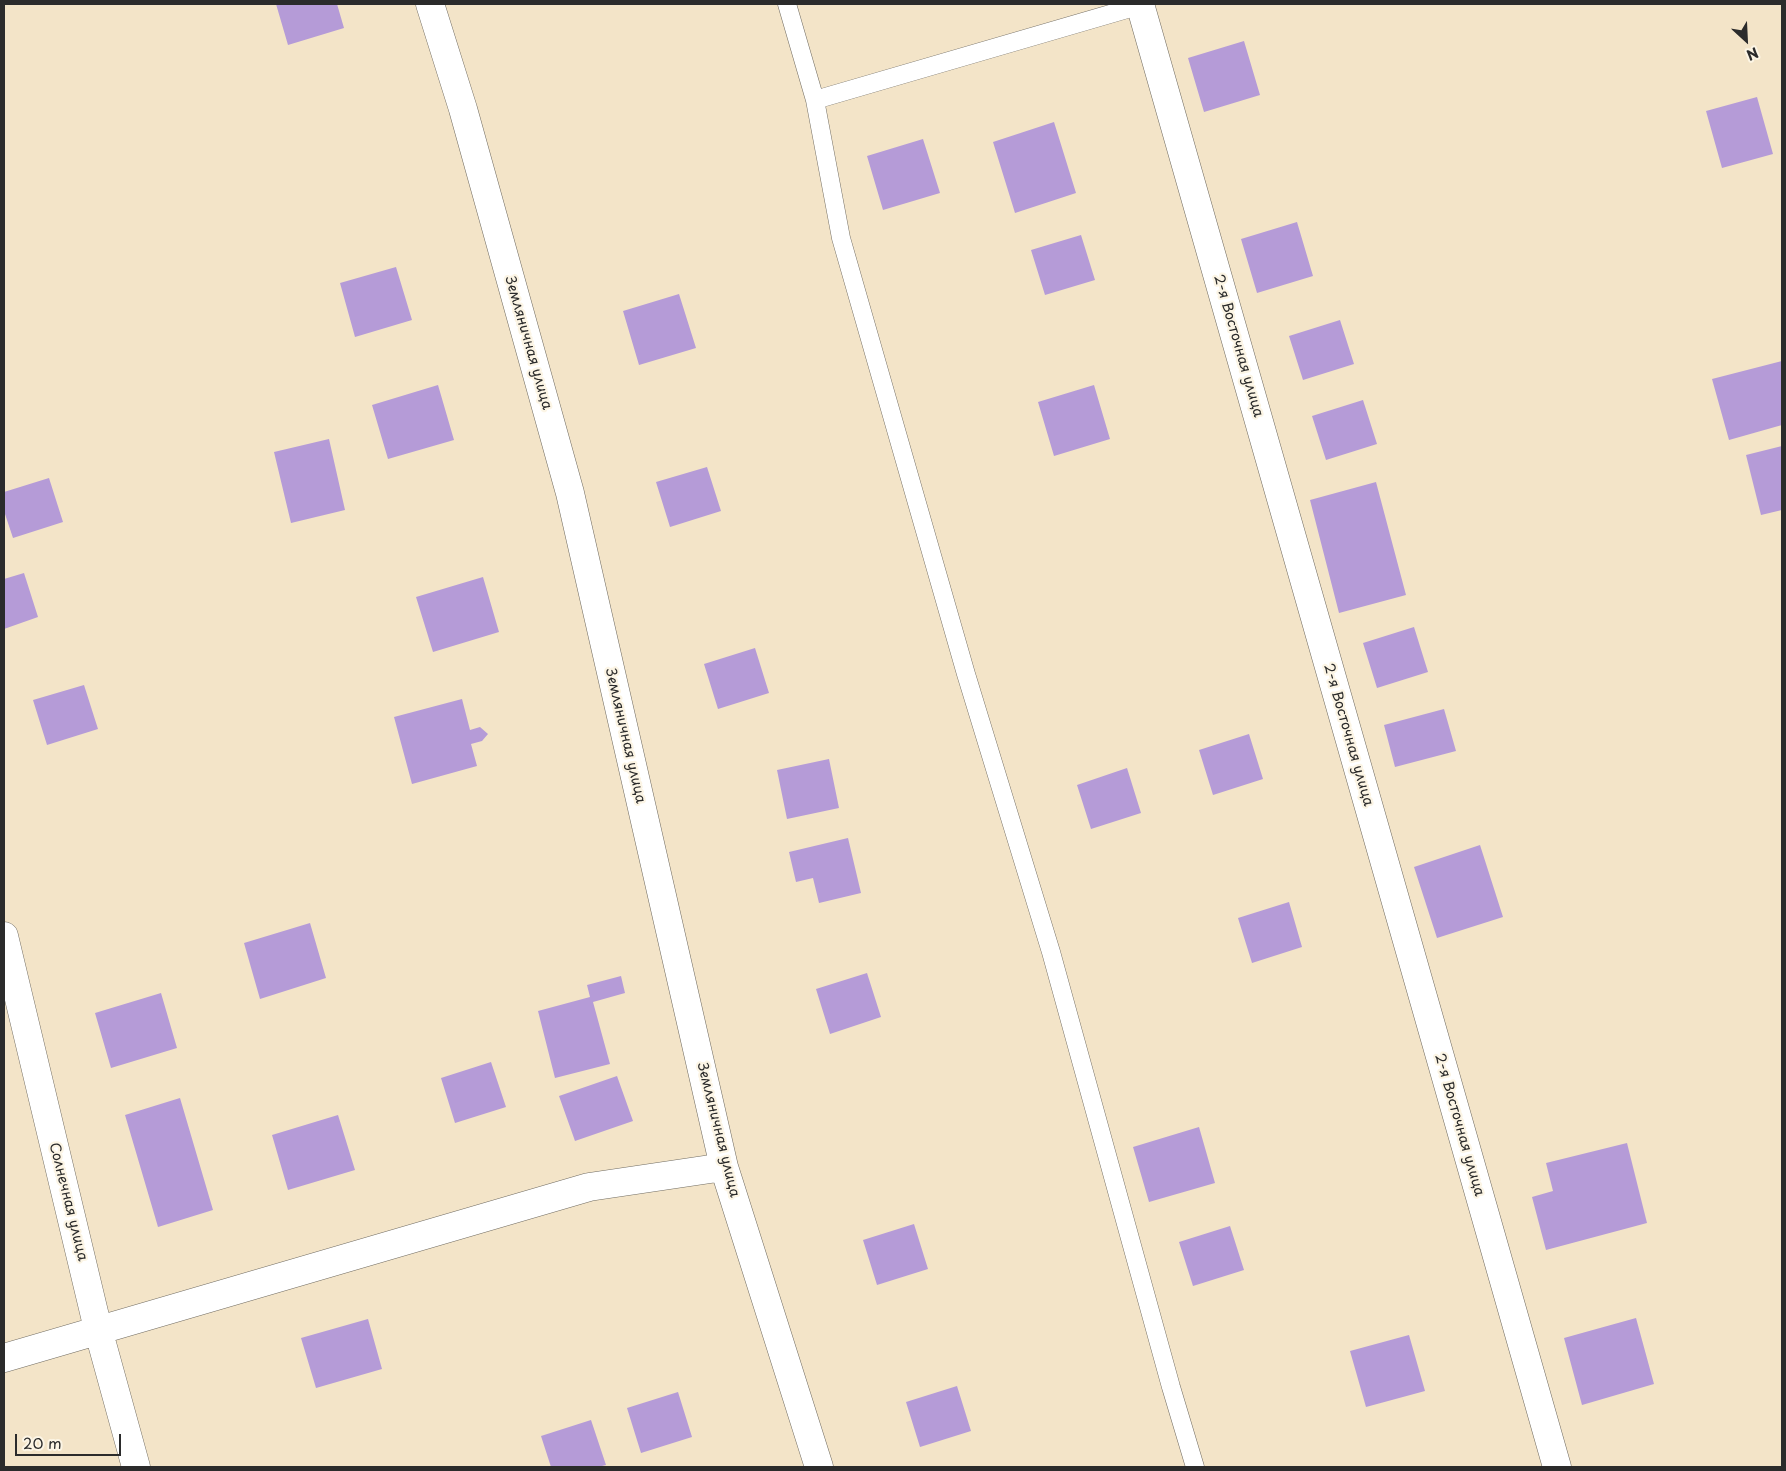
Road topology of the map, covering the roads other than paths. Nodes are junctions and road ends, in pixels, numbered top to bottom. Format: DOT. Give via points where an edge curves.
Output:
graph roads {
  1 [pos="430,4"];
  2 [pos="787,4"];
  3 [pos="1142,4"];
  4 [pos="815,100"];
  5 [pos="4,936"];
  6 [pos="724,1167"];
  7 [pos="98,1329"];
  8 [pos="4,1358"];
  9 [pos="136,1467"];
  10 [pos="819,1467"];
  11 [pos="1195,1467"];
  12 [pos="1557,1467"];
  1 -- 6 [label="street, Земляничная улица" via="463,109 570,493"];
  2 -- 4 [label="lane"];
  3 -- 4 [label="lane"];
  3 -- 12 [label="street, 2-я Восточная улица"];
  4 -- 11 [label="lane" via="841,238 966,674 1052,952"];
  5 -- 7 [label="street, Солнечная улица"];
  6 -- 7 [label="street" via="589,1187"];
  6 -- 10 [label="street, Земляничная улица"];
  7 -- 8 [label="street"];
  7 -- 9 [label="street, Солнечная улица"];
}
